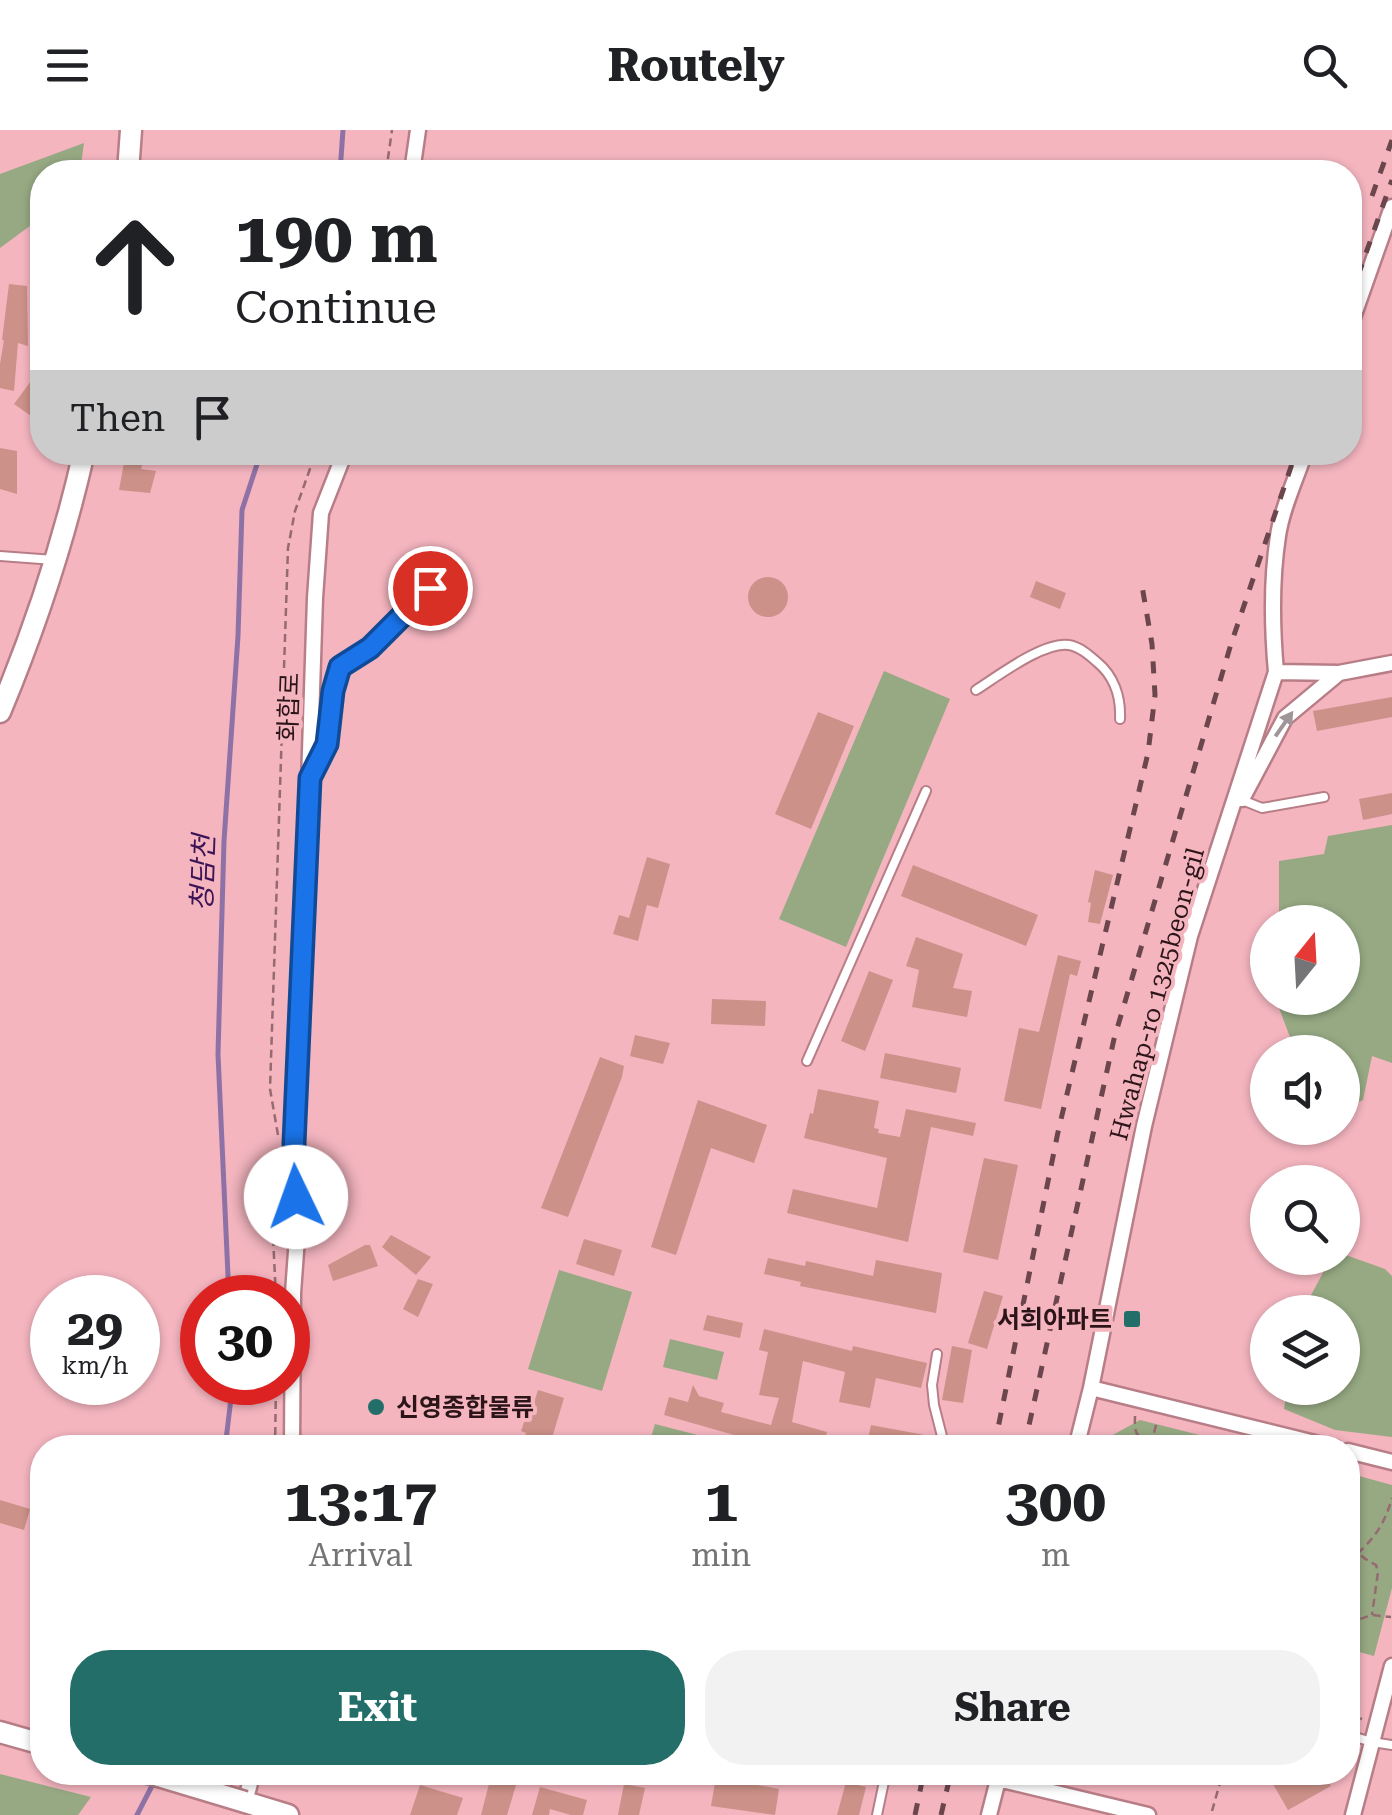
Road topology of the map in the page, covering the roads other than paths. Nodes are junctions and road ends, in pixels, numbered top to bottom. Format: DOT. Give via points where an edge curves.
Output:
graph roads {
  1 [pos="132,130"];
  2 [pos="418,130"];
  3 [pos="129,160"];
  4 [pos="414,160"];
  5 [pos="1392,207"];
  6 [pos="1362,292"];
  7 [pos="81,465"];
  8 [pos="340,465"];
  9 [pos="1301,465"];
  10 [pos="0,556"];
  11 [pos="54,560"];
  12 [pos="430,588"];
  13 [pos="1392,663"];
  14 [pos="1276,672"];
  15 [pos="1339,673"];
  16 [pos="976,690"];
  17 [pos="0,712"];
  18 [pos="1120,719"];
  19 [pos="310,778"];
  20 [pos="926,790"];
  21 [pos="1324,797"];
  22 [pos="1242,800"];
  23 [pos="1221,840"];
  24 [pos="807,1062"];
  25 [pos="937,1354"];
  26 [pos="1091,1388"];
  27 [pos="292,1435"];
  28 [pos="942,1435"];
  29 [pos="1079,1435"];
  30 [pos="1283,1435"];
  31 [pos="1360,1453"];
  32 [pos="1392,1462"];
  33 [pos="1392,1666"];
  34 [pos="0,1732"];
  35 [pos="1360,1738"];
  36 [pos="30,1741"];
  37 [pos="1372,1742"];
  38 [pos="1392,1744"];
  39 [pos="188,1785"];
  40 [pos="250,1785"];
  41 [pos="883,1785"];
  42 [pos="997,1785"];
  43 [pos="1033,1785"];
  44 [pos="245,1802"];
  45 [pos="288,1815"];
  46 [pos="877,1815"];
  47 [pos="989,1815"];
  48 [pos="1148,1815"];
  49 [pos="1353,1815"];
  1 -- 3 [label="main road"];
  2 -- 4 [label="street"];
  5 -- 6 [label="street"];
  7 -- 11 [label="main road"];
  8 -- 19 [label="street, 화합로" via="321,513"];
  9 -- 14 [label="street" via="1278,533"];
  10 -- 11 [label="lane"];
  11 -- 17 [label="main road"];
  12 -- 19 [label="lane" via="370,648 340,667 327,744"];
  13 -- 15 [label="street"];
  14 -- 15 [label="street"];
  14 -- 23 [label="street, Hwahap-ro 1325beon-gil"];
  22 -- 15 [label="street, one-way" via="1285,718"];
  16 -- 18 [label="lane" via="1039,652 1066,644 1106,670"];
  19 -- 27 [label="street, 화합로" via="294,1143"];
  20 -- 24 [label="lane"];
  21 -- 22 [label="lane" via="1262,808"];
  22 -- 23 [label="street"];
  23 -- 26 [label="street, Hwahap-ro 1325beon-gil" via="1144,1126"];
  25 -- 28 [label="lane" via="932,1385"];
  26 -- 29 [label="street, Hwahap-ro 1325beon-gil"];
  26 -- 30 [label="street"];
  31 -- 32 [label="street"];
  33 -- 37 [label="street"];
  34 -- 36 [label="main road"];
  35 -- 37 [label="lane"];
  37 -- 38 [label="lane"];
  37 -- 49 [label="street"];
  39 -- 44 [label="main road, bridge"];
  40 -- 44 [label="street"];
  41 -- 46 [label="lane"];
  42 -- 47 [label="street"];
  43 -- 48 [label="street"];
  44 -- 45 [label="main road"];
}
